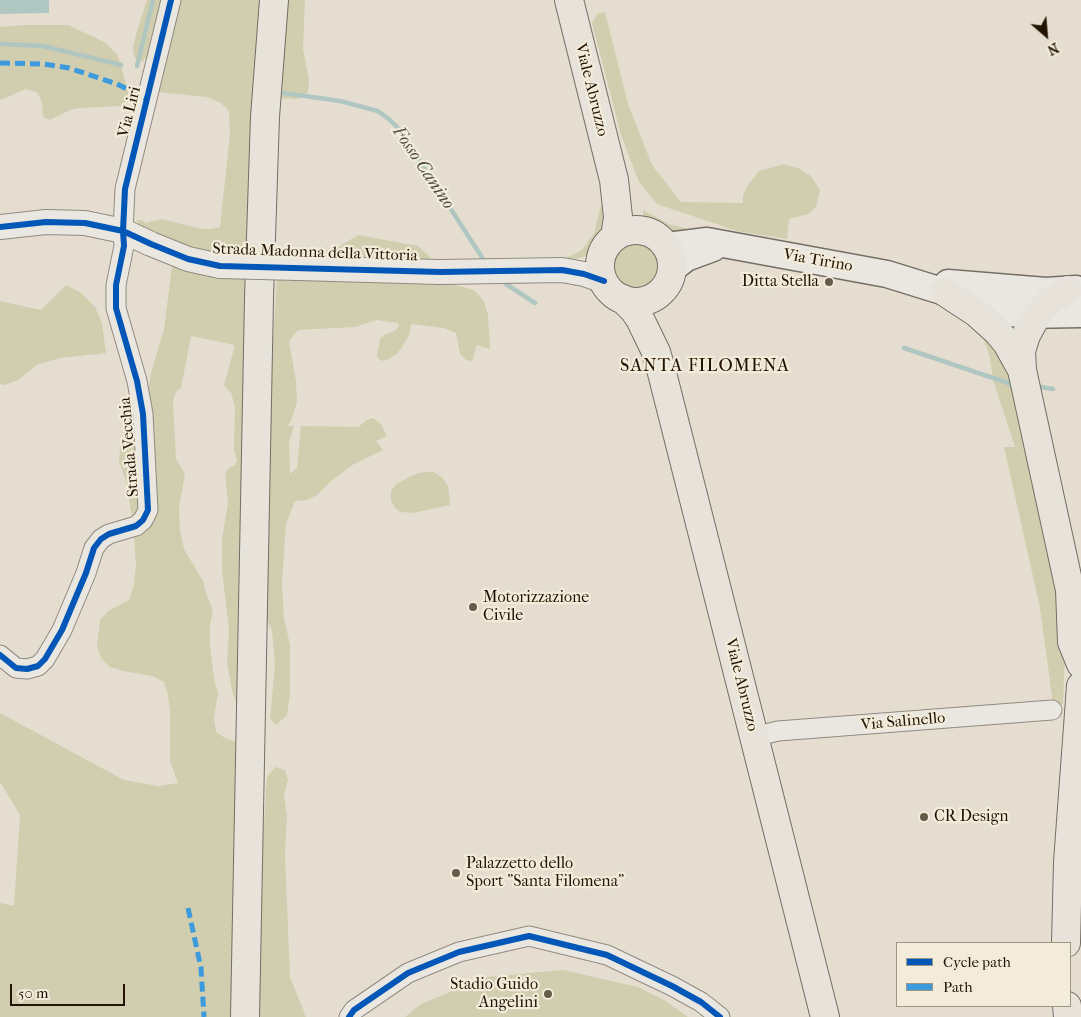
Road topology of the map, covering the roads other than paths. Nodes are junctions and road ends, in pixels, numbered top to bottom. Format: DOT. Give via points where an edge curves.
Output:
graph roads {
  1 [pos="171,0"];
  2 [pos="274,0"];
  3 [pos="569,0"];
  4 [pos="614,180"];
  5 [pos="0,228"];
  6 [pos="644,230"];
  7 [pos="123,231"];
  8 [pos="615,237"];
  9 [pos="669,258"];
  10 [pos="609,280"];
  11 [pos="910,280"];
  12 [pos="1074,289"];
  13 [pos="945,292"];
  14 [pos="658,294"];
  15 [pos="1081,314"];
  16 [pos="1037,315"];
  17 [pos="656,352"];
  18 [pos="1022,370"];
  19 [pos="0,655"];
  20 [pos="1081,664"];
  21 [pos="1081,686"];
  22 [pos="1052,710"];
  23 [pos="754,737"];
  24 [pos="1066,942"];
  25 [pos="245,1017"];
  26 [pos="349,1017"];
  27 [pos="720,1017"];
  28 [pos="825,1017"];
  1 -- 7 [label="street, Via Liri" via="125,189"];
  2 -- 25 [label="main road" via="265,117 259,298"];
  3 -- 4 [label="main road, Viale Abruzzo"];
  4 -- 6 [label="main road, Viale Abruzzo" via="626,206"];
  4 -- 8 [label="main road, Viale Abruzzo" via="618,217"];
  5 -- 7 [label="street, Strada Madonna della Vittoria" via="65,222"];
  6 -- 8 [label="main road" via="624,232"];
  6 -- 9 [label="main road" via="652,234"];
  7 -- 10 [label="street, Strada Madonna della Vittoria, bridge" via="188,259 220,266 440,272 562,270"];
  7 -- 19 [label="street, Strada Vecchia" via="116,308 143,414 148,510 136,526 110,534 98,543 62,630 38,666 16,668"];
  8 -- 10 [label="main road" via="605,248"];
  9 -- 11 [label="main road, Via Tirino" via="702,241"];
  9 -- 14 [label="main road" via="669,279"];
  10 -- 14 [label="main road" via="634,301 647,300"];
  10 -- 17 [label="main road, Viale Abruzzo" via="640,319"];
  11 -- 12 [label="main road, Via Tirino" via="1046,291"];
  11 -- 13 [label="main road, Via Tirino"];
  12 -- 16 [label="main road" via="1052,299"];
  13 -- 16 [label="main road, Via Tirino" via="1000,312"];
  13 -- 18 [label="main road" via="977,312 997,330"];
  14 -- 17 [label="main road, Viale Abruzzo" via="654,319"];
  15 -- 16 [label="main road, Via Tirino"];
  16 -- 18 [label="main road" via="1023,343"];
  17 -- 23 [label="main road, Viale Abruzzo"];
  18 -- 20 [label="main road" via="1070,590 1072,642"];
  21 -- 24 [label="main road" via="1068,862"];
  22 -- 23 [label="street, Via Salinello" via="778,731"];
  23 -- 28 [label="main road, Viale Abruzzo"];
  26 -- 27 [label="street" via="354,1010 408,973 458,952 529,936 607,955 702,1002"];
}
